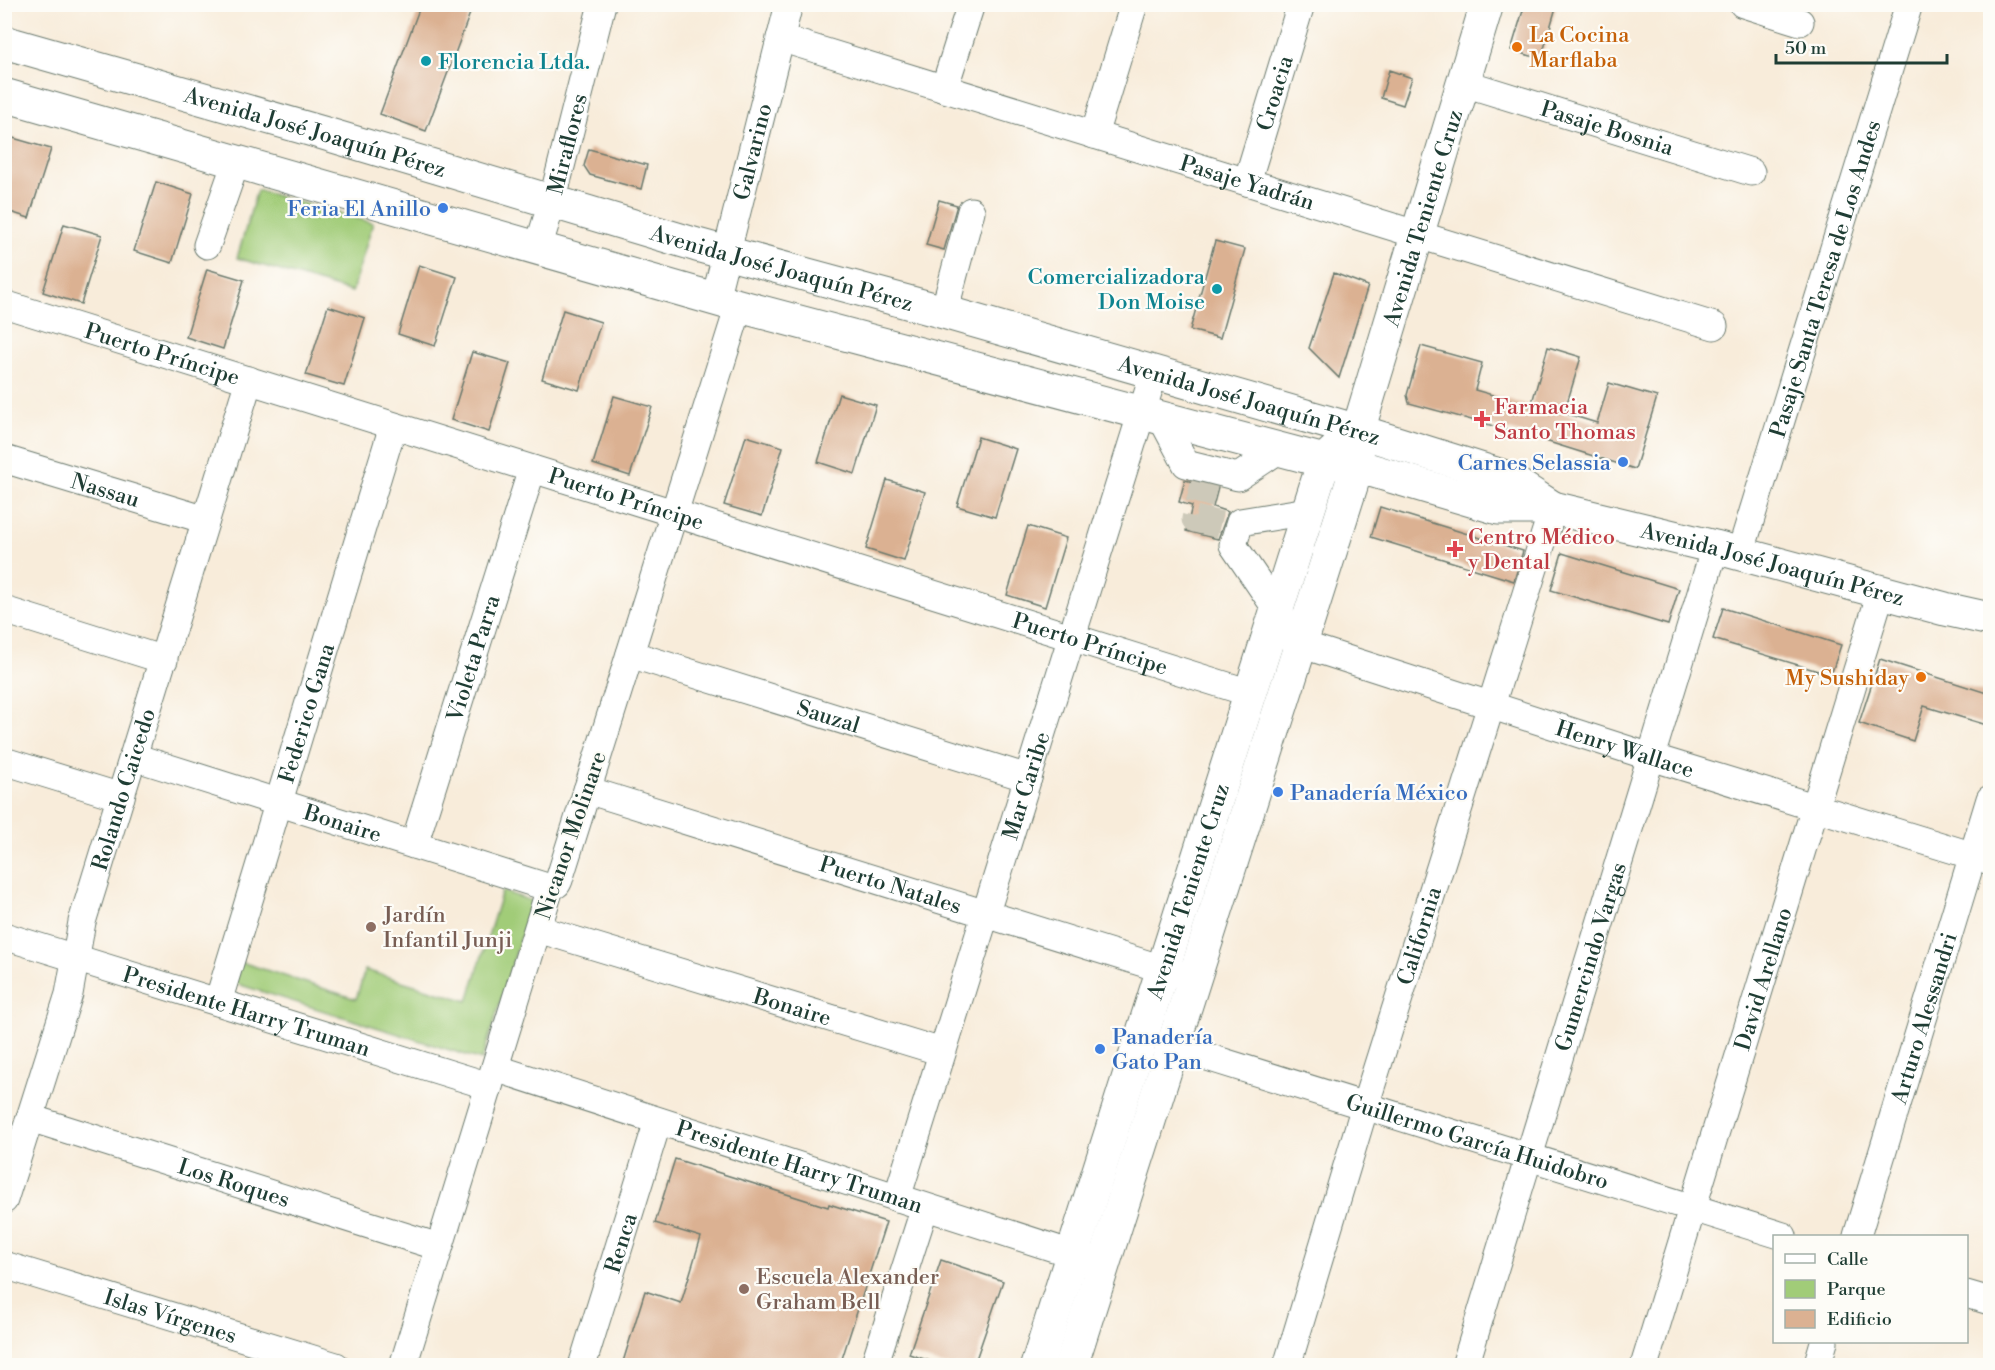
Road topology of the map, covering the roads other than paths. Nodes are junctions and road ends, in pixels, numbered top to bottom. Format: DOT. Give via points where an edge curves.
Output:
graph roads {
  1 [pos="602,4"];
  2 [pos="789,4"];
  3 [pos="970,4"];
  4 [pos="1134,4"];
  5 [pos="1301,4"];
  6 [pos="1487,4"];
  7 [pos="1743,4"];
  8 [pos="1909,4"];
  9 [pos="1800,22"];
  10 [pos="780,38"];
  11 [pos="4,42"];
  12 [pos="1464,82"];
  13 [pos="944,89"];
  14 [pos="4,95"];
  15 [pos="323,134"];
  16 [pos="1094,135"];
  17 [pos="236,162"];
  18 [pos="1751,172"];
  19 [pos="308,182"];
  20 [pos="1247,182"];
  21 [pos="552,202"];
  22 [pos="971,211"];
  23 [pos="1418,234"];
  24 [pos="207,245"];
  25 [pos="538,248"];
  26 [pos="727,253"];
  27 [pos="727,302"];
  28 [pos="4,304"];
  29 [pos="944,312"];
  30 [pos="1714,326"];
  31 [pos="1154,373"];
  32 [pos="249,380"];
  33 [pos="1152,415"];
  34 [pos="393,426"];
  35 [pos="1358,431"];
  36 [pos="1280,449"];
  37 [pos="4,459"];
  38 [pos="1324,461"];
  39 [pos="1357,466"];
  40 [pos="532,469"];
  41 [pos="1553,508"];
  42 [pos="1308,511"];
  43 [pos="674,513"];
  44 [pos="206,520"];
  45 [pos="1728,551"];
  46 [pos="1881,592"];
  47 [pos="4,610"];
  48 [pos="1277,610"];
  49 [pos="1990,619"];
  50 [pos="1072,638"];
  51 [pos="1300,644"];
  52 [pos="630,654"];
  53 [pos="164,660"];
  54 [pos="1251,693"];
  55 [pos="1491,705"];
  56 [pos="1651,756"];
  57 [pos="134,758"];
  58 [pos="4,761"];
  59 [pos="1028,778"];
  60 [pos="587,790"];
  61 [pos="122,797"];
  62 [pos="1990,799"];
  63 [pos="278,803"];
  64 [pos="1816,807"];
  65 [pos="414,845"];
  66 [pos="1982,858"];
  67 [pos="550,888"];
  68 [pos="986,914"];
  69 [pos="538,929"];
  70 [pos="4,936"];
  71 [pos="75,958"];
  72 [pos="1163,969"];
  73 [pos="1194,979"];
  74 [pos="218,1002"];
  75 [pos="1172,1046"];
  76 [pos="942,1052"];
  77 [pos="492,1077"];
  78 [pos="1365,1106"];
  79 [pos="30,1118"];
  80 [pos="658,1120"];
  81 [pos="1528,1157"];
  82 [pos="897,1198"];
  83 [pos="4,1200"];
  84 [pos="925,1207"];
  85 [pos="1692,1208"];
  86 [pos="1780,1235"];
  87 [pos="1857,1235"];
  88 [pos="439,1247"];
  89 [pos="1072,1254"];
  90 [pos="1103,1264"];
  91 [pos="4,1265"];
  92 [pos="1968,1295"];
  93 [pos="1990,1301"];
  94 [pos="1823,1343"];
  95 [pos="336,1365"];
  96 [pos="403,1365"];
  97 [pos="582,1365"];
  98 [pos="874,1365"];
  99 [pos="1037,1365"];
  100 [pos="1071,1365"];
  101 [pos="1287,1365"];
  102 [pos="1464,1365"];
  103 [pos="1644,1365"];
  104 [pos="1817,1365"];
  1 -- 21 [label="street, Miraflores"];
  2 -- 10 [label="street, Galvarino"];
  3 -- 13 [label="street"];
  4 -- 16 [label="street"];
  5 -- 20 [label="street, Croacia"];
  6 -- 12 [label="main road, Avenida Teniente Cruz"];
  7 -- 9 [label="street"];
  8 -- 45 [label="street, Pasaje Santa Teresa de Los Andes"];
  10 -- 13 [label="street, Pasaje Yadrán"];
  10 -- 26 [label="street, Galvarino"];
  11 -- 15 [label="main road, Avenida José Joaquín Pérez"];
  12 -- 18 [label="street, Pasaje Bosnia"];
  12 -- 23 [label="main road, Avenida Teniente Cruz"];
  13 -- 16 [label="street, Pasaje Yadrán"];
  14 -- 17 [label="main road, Avenida José Joaquín Pérez"];
  15 -- 19 [label="main road"];
  15 -- 21 [label="main road, Avenida José Joaquín Pérez"];
  16 -- 20 [label="street, Pasaje Yadrán"];
  17 -- 19 [label="main road, Avenida José Joaquín Pérez"];
  17 -- 24 [label="street"];
  19 -- 25 [label="main road, Avenida José Joaquín Pérez"];
  20 -- 23 [label="street, Pasaje Yadrán"];
  21 -- 25 [label="street, Miraflores"];
  21 -- 26 [label="main road, Avenida José Joaquín Pérez"];
  22 -- 29 [label="street"];
  23 -- 30 [label="street, Pasaje Yadrán"];
  23 -- 35 [label="main road, Avenida Teniente Cruz"];
  25 -- 27 [label="main road, Avenida José Joaquín Pérez"];
  26 -- 27 [label="street, Galvarino"];
  26 -- 29 [label="main road, Avenida José Joaquín Pérez"];
  27 -- 33 [label="main road, Avenida José Joaquín Pérez"];
  27 -- 43 [label="street, Nicanor Molinare"];
  28 -- 32 [label="street, Puerto Príncipe"];
  29 -- 31 [label="main road, Avenida José Joaquín Pérez"];
  31 -- 33 [label="street, Mar Caribe"];
  31 -- 35 [label="main road, Avenida José Joaquín Pérez"];
  32 -- 34 [label="street, Puerto Príncipe"];
  32 -- 44 [label="street, Rolando Caicedo"];
  33 -- 36 [label="main road, Avenida José Joaquín Pérez"];
  33 -- 36 [label="street" via="1186,464 1207,474 1238,477"];
  33 -- 50 [label="street, Mar Caribe"];
  34 -- 40 [label="street, Puerto Príncipe"];
  34 -- 63 [label="street, Federico Gana"];
  35 -- 38 [label="main road"];
  35 -- 39 [label="main road, Avenida Teniente Cruz"];
  35 -- 41 [label="main road, Avenida José Joaquín Pérez" via="1505,477"];
  36 -- 38 [label="main road, Avenida José Joaquín Pérez"];
  37 -- 44 [label="street, Nassau"];
  38 -- 39 [label="main road, Avenida José Joaquín Pérez"];
  38 -- 42 [label="main road, Avenida Teniente Cruz"];
  39 -- 41 [label="main road, Avenida José Joaquín Pérez" via="1498,508"];
  39 -- 51 [label="main road, Avenida Teniente Cruz"];
  40 -- 43 [label="street, Puerto Príncipe"];
  40 -- 65 [label="street, Violeta Parra"];
  41 -- 45 [label="main road, Avenida José Joaquín Pérez"];
  41 -- 55 [label="street, California"];
  42 -- 48 [label="main road, Avenida Teniente Cruz"];
  42 -- 48 [label="street" via="1240,522 1231,528 1233,545"];
  43 -- 50 [label="street, Puerto Príncipe"];
  43 -- 52 [label="street, Nicanor Molinare"];
  44 -- 53 [label="street, Rolando Caicedo"];
  45 -- 46 [label="main road, Avenida José Joaquín Pérez"];
  45 -- 56 [label="street, Gumercindo Vargas"];
  46 -- 49 [label="main road, Avenida José Joaquín Pérez"];
  46 -- 64 [label="street, David Arellano"];
  47 -- 53 [label="street"];
  48 -- 51 [label="street"];
  48 -- 54 [label="main road, Avenida Teniente Cruz"];
  50 -- 54 [label="street, Puerto Príncipe"];
  50 -- 59 [label="street, Mar Caribe"];
  51 -- 55 [label="street, Henry Wallace"];
  51 -- 73 [label="main road, Avenida Teniente Cruz"];
  52 -- 59 [label="street, Sauzal"];
  52 -- 60 [label="street, Nicanor Molinare"];
  53 -- 57 [label="street, Rolando Caicedo"];
  54 -- 72 [label="main road, Avenida Teniente Cruz"];
  55 -- 56 [label="street, Henry Wallace"];
  55 -- 78 [label="street, California"];
  56 -- 64 [label="street, Henry Wallace"];
  56 -- 81 [label="street, Gumercindo Vargas"];
  57 -- 61 [label="street, Rolando Caicedo"];
  57 -- 63 [label="street, Bonaire"];
  58 -- 61 [label="street"];
  59 -- 68 [label="street, Mar Caribe"];
  60 -- 67 [label="street, Nicanor Molinare" via="559,880"];
  60 -- 68 [label="street, Puerto Natales"];
  61 -- 71 [label="street, Rolando Caicedo" via="82,922"];
  62 -- 66 [label="street, Arturo Alessandri"];
  63 -- 65 [label="street, Bonaire"];
  63 -- 74 [label="street, Federico Gana"];
  64 -- 66 [label="street, Henry Wallace"];
  64 -- 85 [label="street, David Arellano"];
  65 -- 67 [label="street, Bonaire"];
  66 -- 87 [label="street, Arturo Alessandri"];
  67 -- 69 [label="street, Nicanor Molinare"];
  68 -- 72 [label="street, Puerto Natales"];
  68 -- 76 [label="street, Mar Caribe"];
  69 -- 76 [label="street, Bonaire"];
  69 -- 77 [label="street, Nicanor Molinare"];
  70 -- 71 [label="street, Presidente Harry Truman"];
  71 -- 74 [label="street, Presidente Harry Truman"];
  71 -- 79 [label="street, Rolando Caicedo" via="69,994"];
  72 -- 73 [label="street, Puerto Natales"];
  72 -- 89 [label="main road, Avenida Teniente Cruz"];
  73 -- 75 [label="main road, Avenida Teniente Cruz"];
  74 -- 77 [label="street, Presidente Harry Truman"];
  75 -- 78 [label="street, Guillermo García Huidobro"];
  75 -- 90 [label="main road, Avenida Teniente Cruz"];
  76 -- 82 [label="street, Mar Caribe"];
  77 -- 80 [label="street, Presidente Harry Truman"];
  77 -- 88 [label="street, Nicanor Molinare"];
  78 -- 81 [label="street, Guillermo García Huidobro"];
  78 -- 101 [label="street, California"];
  79 -- 83 [label="street, Rolando Caicedo"];
  79 -- 88 [label="street, Los Roques"];
  80 -- 82 [label="street, Presidente Harry Truman"];
  80 -- 97 [label="street, Renca"];
  81 -- 85 [label="street, Guillermo García Huidobro"];
  81 -- 102 [label="street, Gumercindo Vargas"];
  82 -- 84 [label="street, Presidente Harry Truman"];
  84 -- 89 [label="street, Presidente Harry Truman"];
  84 -- 98 [label="street"];
  85 -- 86 [label="street, Guillermo García Huidobro"];
  85 -- 103 [label="street, David Arellano"];
  88 -- 96 [label="street, Nicanor Molinare"];
  89 -- 90 [label="street, Presidente Harry Truman"];
  89 -- 99 [label="main road, Avenida Teniente Cruz"];
  90 -- 100 [label="main road, Avenida Teniente Cruz"];
  91 -- 95 [label="street, Islas Vírgenes"];
  92 -- 93 [label="street"];
  94 -- 104 [label="street"];
}
